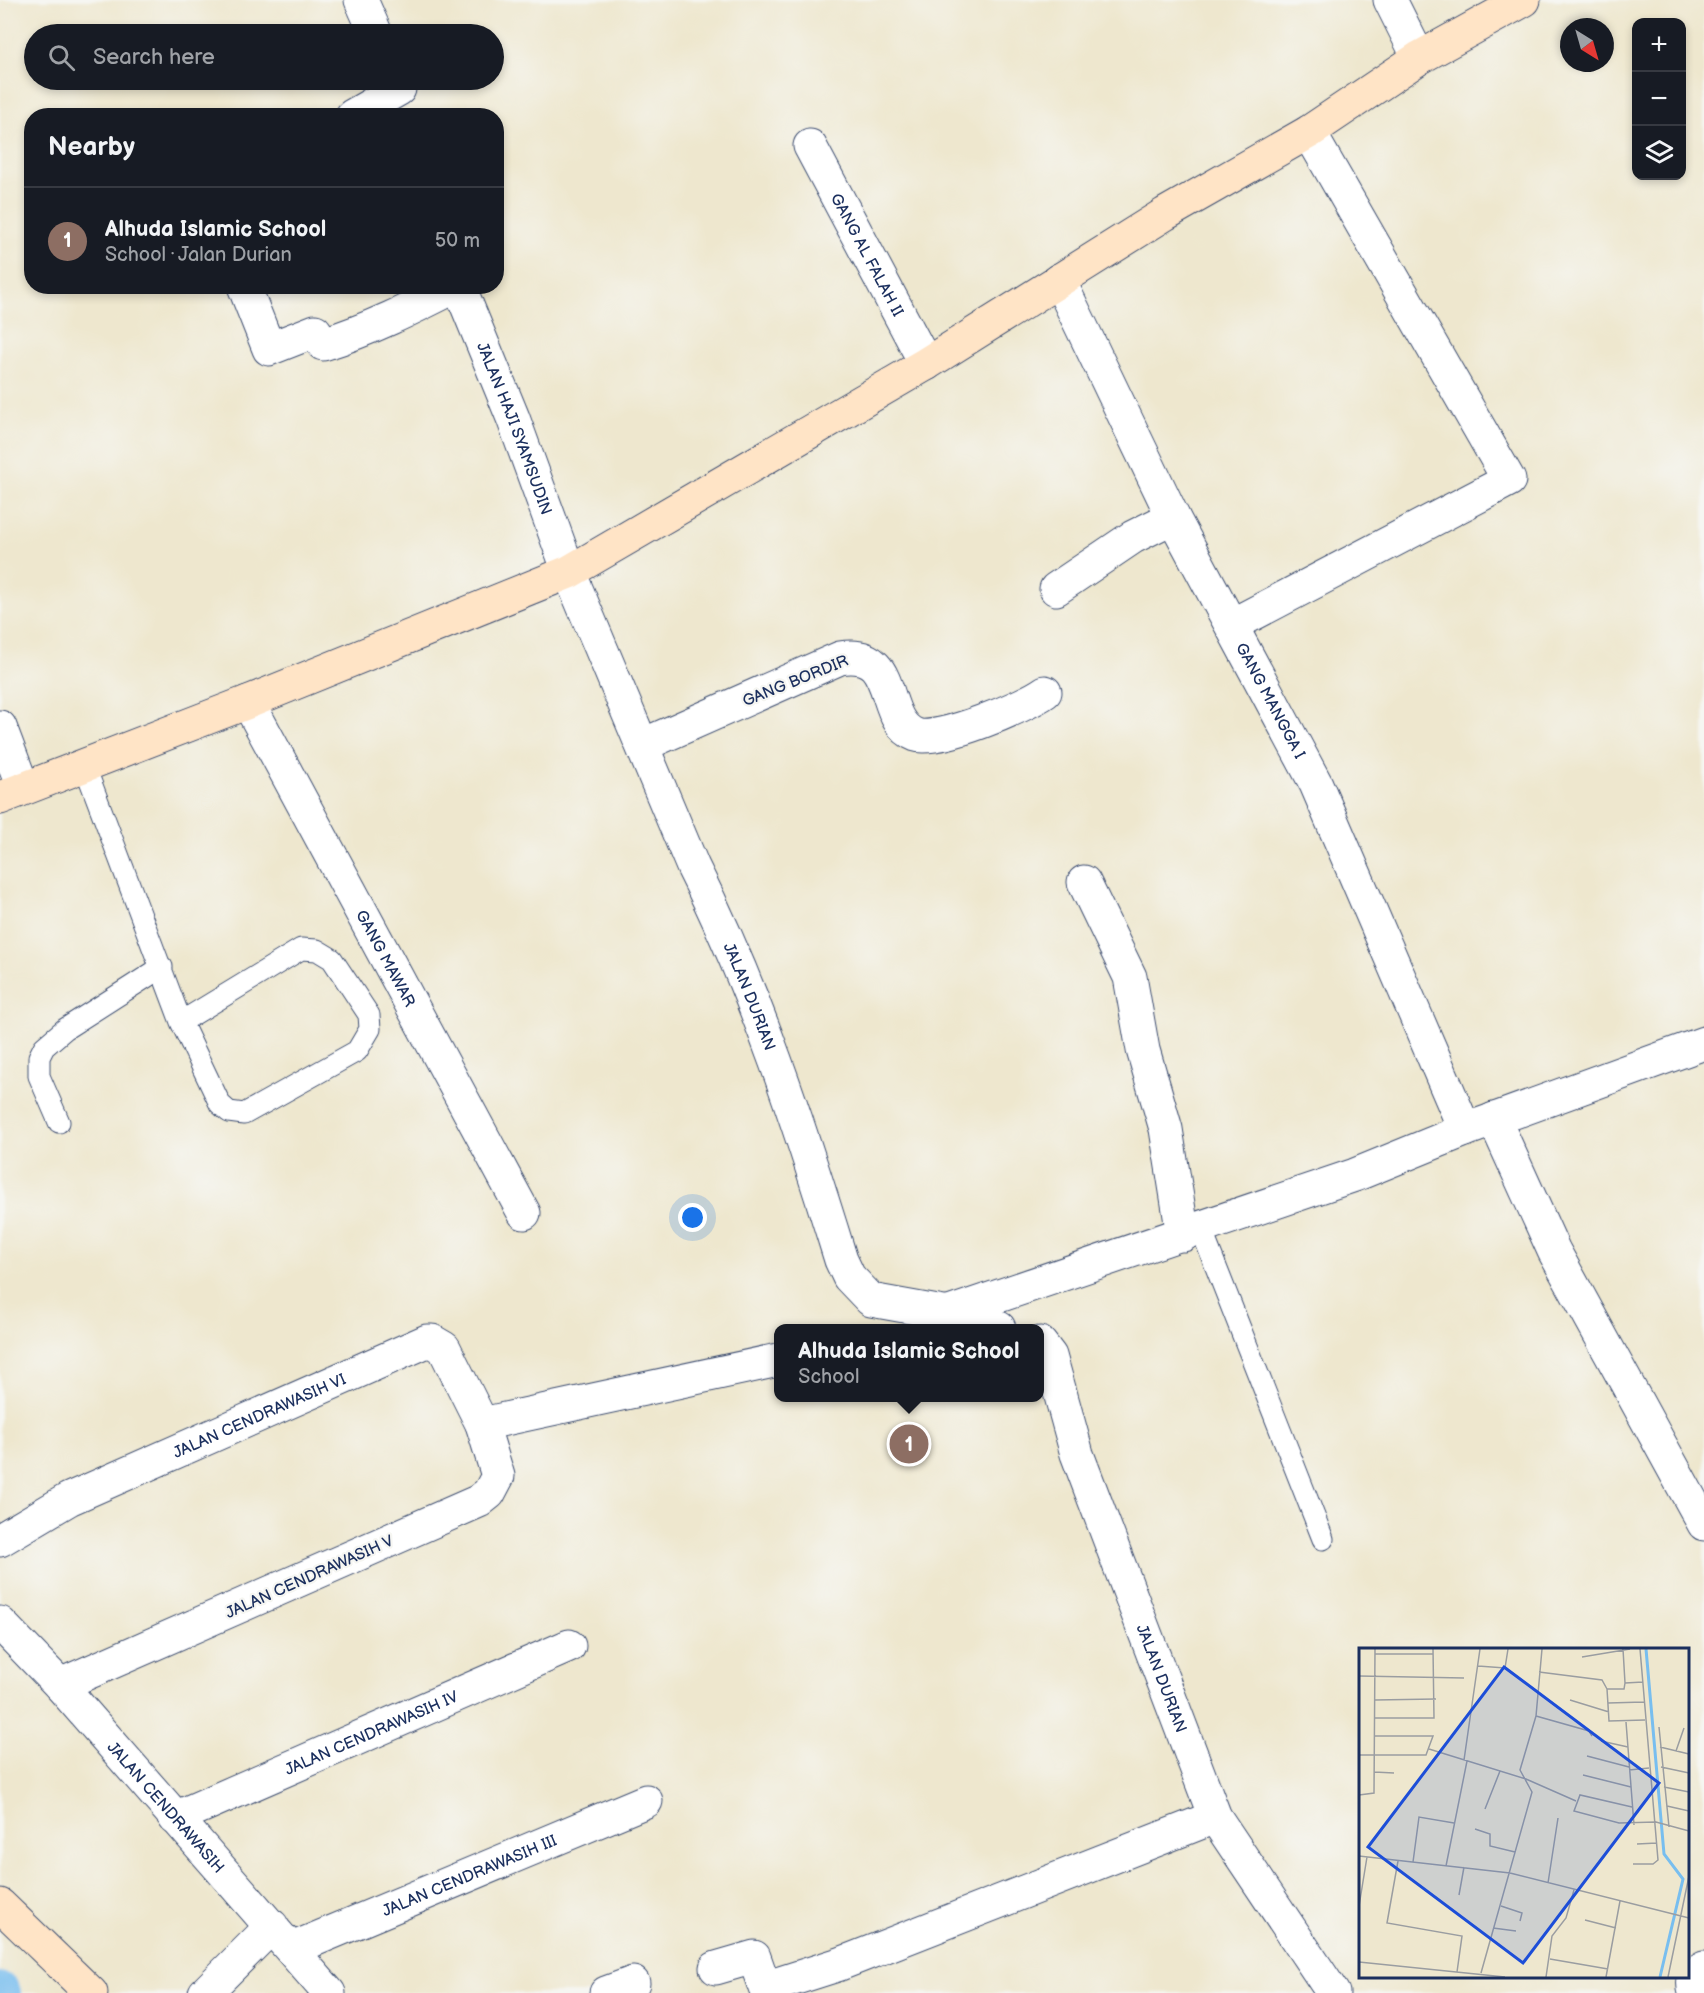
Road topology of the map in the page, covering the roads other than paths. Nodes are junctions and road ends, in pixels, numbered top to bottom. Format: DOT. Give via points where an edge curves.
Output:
graph roads {
  1 [pos="361,0"];
  2 [pos="1390,0"];
  3 [pos="1524,0"];
  4 [pos="372,24"];
  5 [pos="1419,58"];
  6 [pos="400,95"];
  7 [pos="370,108"];
  8 [pos="1309,132"];
  9 [pos="810,146"];
  10 [pos="1059,280"];
  11 [pos="247,294"];
  12 [pos="441,294"];
  13 [pos="460,294"];
  14 [pos="926,364"];
  15 [pos="1173,517"];
  16 [pos="569,572"];
  17 [pos="1056,589"];
  18 [pos="1232,625"];
  19 [pos="1045,692"];
  20 [pos="248,702"];
  21 [pos="0,727"];
  22 [pos="643,745"];
  23 [pos="86,767"];
  24 [pos="12,793"];
  25 [pos="1084,882"];
  26 [pos="162,967"];
  27 [pos="181,1022"];
  28 [pos="1704,1043"];
  29 [pos="59,1122"];
  30 [pos="1479,1124"];
  31 [pos="524,1213"];
  32 [pos="1192,1232"];
  33 [pos="949,1314"];
  34 [pos="912,1324"];
  35 [pos="982,1324"];
  36 [pos="1044,1348"];
  37 [pos="774,1361"];
  38 [pos="482,1424"];
  39 [pos="1704,1524"];
  40 [pos="1323,1539"];
  41 [pos="0,1540"];
  42 [pos="0,1623"];
  43 [pos="569,1646"];
  44 [pos="60,1685"];
  45 [pos="646,1801"];
  46 [pos="1215,1816"];
  47 [pos="175,1818"];
  48 [pos="0,1905"];
  49 [pos="282,1938"];
  50 [pos="716,1968"];
  51 [pos="1704,1968"];
  52 [pos="91,1993"];
  53 [pos="205,1993"];
  54 [pos="329,1993"];
  55 [pos="1333,1993"];
  56 [pos="1695,1993"];
  1 -- 4 [label="street"];
  2 -- 5 [label="street"];
  3 -- 5 [label="street"];
  5 -- 8 [label="street"];
  6 -- 7 [label="street"];
  8 -- 10 [label="street"];
  8 -- 18 [label="street" via="1509,480"];
  9 -- 14 [label="street, GANG AL FALAH II"];
  10 -- 14 [label="street"];
  10 -- 15 [label="street, GANG MANGGA I"];
  11 -- 12 [label="street" via="269,349 315,330 323,344 337,340"];
  13 -- 16 [label="street, JALAN HAJI SYAMSUDIN" via="513,418"];
  14 -- 16 [label="street"];
  15 -- 17 [label="street" via="1133,537"];
  15 -- 18 [label="street, GANG MANGGA I"];
  16 -- 20 [label="street"];
  16 -- 22 [label="street, JALAN DURIAN"];
  18 -- 30 [label="street, GANG MANGGA I" via="1316,784"];
  19 -- 22 [label="street, GANG BORDIR" via="1009,713 930,737 915,735 902,724 874,665 854,655"];
  20 -- 23 [label="street"];
  20 -- 31 [label="street, GANG MAWAR"];
  21 -- 24 [label="street"];
  22 -- 33 [label="street, JALAN DURIAN" via="797,1118 849,1277 871,1300"];
  23 -- 24 [label="street"];
  23 -- 26 [label="lane"];
  25 -- 32 [label="street" via="1130,977 1143,1050"];
  26 -- 27 [label="lane"];
  26 -- 29 [label="lane" via="65,1029 44,1047 39,1057 39,1076"];
  27 -- 27 [label="lane" via="220,1104 236,1115 357,1051 370,1029 369,1015 332,959 317,950 301,949"];
  28 -- 30 [label="street"];
  30 -- 32 [label="street" via="1355,1175"];
  30 -- 39 [label="street, GANG MANGGA I" via="1554,1251"];
  32 -- 33 [label="street"];
  32 -- 40 [label="lane"];
  33 -- 34 [label="street"];
  33 -- 35 [label="street, JALAN DURIAN"];
  36 -- 46 [label="street, JALAN DURIAN" via="1050,1356 1077,1454"];
  37 -- 38 [label="street"];
  38 -- 41 [label="street, JALAN CENDRAWASIH VI" via="444,1348 427,1341 69,1499"];
  38 -- 44 [label="street, JALAN CENDRAWASIH V" via="498,1476 489,1493 479,1501"];
  42 -- 44 [label="street, JALAN CENDRAWASIH"];
  43 -- 47 [label="street, JALAN CENDRAWASIH IV"];
  44 -- 47 [label="street, JALAN CENDRAWASIH"];
  45 -- 49 [label="street, JALAN CENDRAWASIH III"];
  46 -- 50 [label="street" via="851,1959 765,1988 754,1957"];
  46 -- 55 [label="street, JALAN DURIAN"];
  47 -- 49 [label="street, JALAN CENDRAWASIH"];
  48 -- 52 [label="street"];
  49 -- 53 [label="street"];
  49 -- 54 [label="street, JALAN CENDRAWASIH"];
  51 -- 56 [label="street" via="1697,1971 1693,1982"];
}
